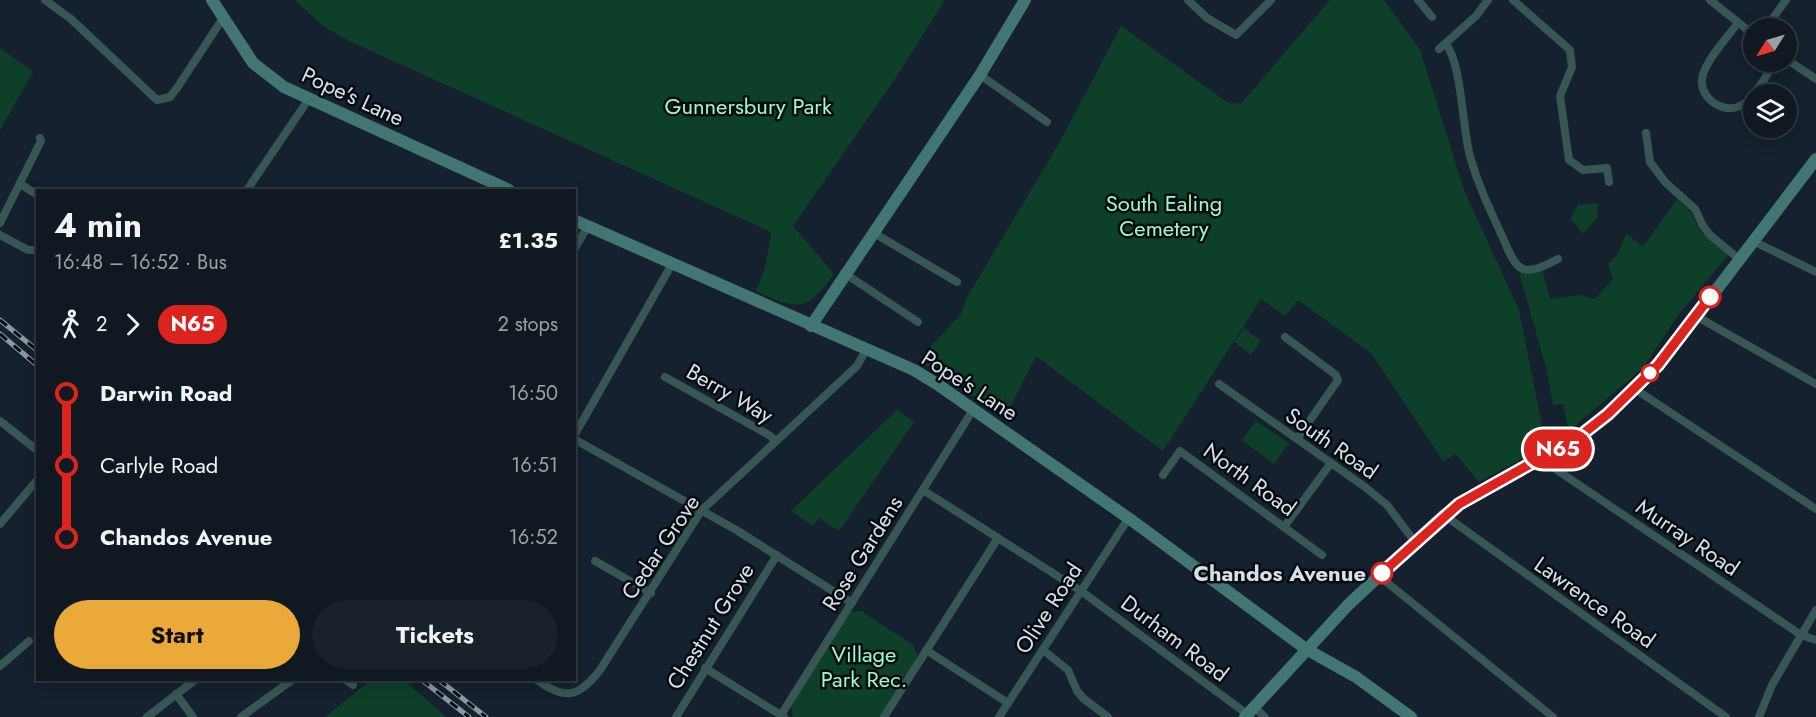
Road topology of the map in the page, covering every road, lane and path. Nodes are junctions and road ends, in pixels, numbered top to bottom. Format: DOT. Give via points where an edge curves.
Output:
graph roads {
  1 [pos="45,0"];
  2 [pos="212,0"];
  3 [pos="1025,0"];
  4 [pos="1188,0"];
  5 [pos="1271,0"];
  6 [pos="1419,0"];
  7 [pos="1488,0"];
  8 [pos="1513,0"];
  9 [pos="1710,0"];
  10 [pos="1786,0"];
  11 [pos="1432,17"];
  12 [pos="223,18"];
  13 [pos="1773,18"];
  14 [pos="1737,24"];
  15 [pos="1743,28"];
  16 [pos="1797,66"];
  17 [pos="1768,72"];
  18 [pos="980,75"];
  19 [pos="1816,79"];
  20 [pos="308,100"];
  21 [pos="1047,122"];
  22 [pos="1646,133"];
  23 [pos="40,138"];
  24 [pos="1816,159"];
  25 [pos="1609,182"];
  26 [pos="20,184"];
  27 [pos="248,189"];
  28 [pos="503,189"];
  29 [pos="36,194"];
  30 [pos="576,221"];
  31 [pos="0,223"];
  32 [pos="588,226"];
  33 [pos="872,232"];
  34 [pos="0,235"];
  35 [pos="1753,242"];
  36 [pos="576,247"];
  37 [pos="36,249"];
  38 [pos="1558,259"];
  39 [pos="1739,260"];
  40 [pos="672,264"];
  41 [pos="1816,272"];
  42 [pos="844,273"];
  43 [pos="957,282"];
  44 [pos="1696,316"];
  45 [pos="918,322"];
  46 [pos="811,326"];
  47 [pos="1285,337"];
  48 [pos="866,350"];
  49 [pos="665,377"];
  50 [pos="1219,384"];
  51 [pos="1816,384"];
  52 [pos="1635,389"];
  53 [pos="973,410"];
  54 [pos="0,421"];
  55 [pos="576,433"];
  56 [pos="576,438"];
  57 [pos="1297,440"];
  58 [pos="776,441"];
  59 [pos="36,449"];
  60 [pos="1543,458"];
  61 [pos="1331,462"];
  62 [pos="1162,475"];
  63 [pos="36,481"];
  64 [pos="923,490"];
  65 [pos="1816,509"];
  66 [pos="701,511"];
  67 [pos="1444,515"];
  68 [pos="1128,519"];
  69 [pos="0,524"];
  70 [pos="1284,527"];
  71 [pos="998,537"];
  72 [pos="1415,542"];
  73 [pos="777,555"];
  74 [pos="1322,555"];
  75 [pos="595,561"];
  76 [pos="1379,576"];
  77 [pos="1081,591"];
  78 [pos="651,592"];
  79 [pos="852,603"];
  80 [pos="1816,610"];
  81 [pos="1801,635"];
  82 [pos="1816,640"];
  83 [pos="29,641"];
  84 [pos="1306,649"];
  85 [pos="926,650"];
  86 [pos="1043,650"];
  87 [pos="0,666"];
  88 [pos="705,668"];
  89 [pos="192,681"];
  90 [pos="291,681"];
  91 [pos="539,681"];
  92 [pos="176,694"];
  93 [pos="1008,703"];
  94 [pos="1249,713"];
  95 [pos="782,716"];
  96 [pos="147,717"];
  97 [pos="193,717"];
  98 [pos="241,717"];
  99 [pos="676,717"];
  100 [pos="884,717"];
  101 [pos="999,717"];
  102 [pos="1108,717"];
  103 [pos="1265,717"];
  104 [pos="1411,717"];
  105 [pos="1553,717"];
  106 [pos="1726,717"];
  107 [pos="1759,717"];
  1 -- 12 [label="street" via="71,19 157,100 170,97"];
  2 -- 12 [label="main road, Pope's Lane"];
  3 -- 18 [label="main road"];
  4 -- 5 [label="street" via="1236,35"];
  6 -- 11 [label="street"];
  7 -- 38 [label="street" via="1442,47 1455,60 1470,156 1485,199 1518,266 1538,268"];
  8 -- 25 [label="street" via="1570,50 1572,67 1560,96 1569,160 1583,170 1607,168"];
  9 -- 14 [label="street"];
  10 -- 13 [label="street"];
  12 -- 20 [label="main road, Pope's Lane" via="253,63"];
  14 -- 15 [label="street"];
  14 -- 17 [label="street" via="1703,73 1702,86 1712,102 1726,108 1740,106"];
  16 -- 19 [label="street"];
  18 -- 21 [label="street"];
  18 -- 33 [label="main road"];
  20 -- 27 [label="street"];
  20 -- 28 [label="main road, Pope's Lane"];
  22 -- 39 [label="street" via="1650,162 1695,209 1710,235"];
  23 -- 26 [label="street"];
  24 -- 35 [label="main road"];
  26 -- 29 [label="street"];
  26 -- 31 [label="street"];
  30 -- 32 [label="main road, Pope's Lane"];
  32 -- 36 [label="street"];
  32 -- 40 [label="main road, Pope's Lane"];
  33 -- 42 [label="main road"];
  33 -- 43 [label="street"];
  34 -- 37 [label="street" via="28,250"];
  35 -- 39 [label="main road"];
  35 -- 41 [label="street"];
  39 -- 44 [label="main road"];
  40 -- 46 [label="main road, Pope's Lane"];
  40 -- 55 [label="street"];
  42 -- 45 [label="street"];
  42 -- 46 [label="main road"];
  44 -- 51 [label="street"];
  44 -- 52 [label="main road"];
  46 -- 48 [label="main road, Pope's Lane"];
  47 -- 57 [label="street" via="1338,380"];
  48 -- 53 [label="main road, Pope's Lane" via="914,370"];
  48 -- 58 [label="street, Cedar Grove" via="857,366"];
  49 -- 58 [label="street, Berry Way"];
  50 -- 57 [label="street, South Road"];
  52 -- 60 [label="main road" via="1580,436"];
  52 -- 65 [label="street"];
  53 -- 64 [label="street, Rose Gardens"];
  53 -- 68 [label="main road, Pope's Lane"];
  54 -- 59 [label="street"];
  56 -- 66 [label="street"];
  57 -- 61 [label="street, South Road"];
  58 -- 66 [label="street, Cedar Grove"];
  60 -- 67 [label="main road"];
  60 -- 81 [label="street, Murray Road"];
  61 -- 70 [label="street"];
  61 -- 72 [label="street, South Road" via="1387,505"];
  62 -- 70 [label="street, North Road" via="1180,451"];
  63 -- 69 [label="street"];
  64 -- 71 [label="street, Durham Road"];
  64 -- 79 [label="street, Rose Gardens"];
  66 -- 73 [label="street"];
  66 -- 78 [label="street, Cedar Grove"];
  67 -- 72 [label="main road"];
  67 -- 106 [label="street, Lawrence Road"];
  68 -- 77 [label="street, Olive Road"];
  68 -- 84 [label="main road, Pope's Lane"];
  70 -- 74 [label="street, North Road"];
  71 -- 77 [label="street, Durham Road"];
  71 -- 85 [label="street"];
  72 -- 76 [label="main road"];
  73 -- 79 [label="street"];
  73 -- 88 [label="street, Chestnut Grove"];
  75 -- 78 [label="street"];
  76 -- 84 [label="main road"];
  76 -- 105 [label="street"];
  77 -- 86 [label="street, Olive Road"];
  77 -- 94 [label="street, Durham Road"];
  78 -- 91 [label="street, Cedar Grove" via="586,688 559,693"];
  79 -- 95 [label="street, Rose Gardens"];
  80 -- 81 [label="street"];
  81 -- 82 [label="street, Murray Road"];
  81 -- 107 [label="street" via="1772,685"];
  83 -- 87 [label="street"];
  84 -- 94 [label="main road"];
  84 -- 104 [label="main road, Pope's Lane" via="1356,677"];
  85 -- 93 [label="street"];
  85 -- 100 [label="street"];
  86 -- 93 [label="street, Olive Road"];
  86 -- 102 [label="street" via="1068,670 1084,699"];
  88 -- 95 [label="street"];
  88 -- 99 [label="street, Chestnut Grove"];
  89 -- 92 [label="street"];
  90 -- 98 [label="street"];
  92 -- 96 [label="street"];
  92 -- 97 [label="street"];
  93 -- 101 [label="street, Olive Road"];
  94 -- 103 [label="street, Durham Road"];
}
